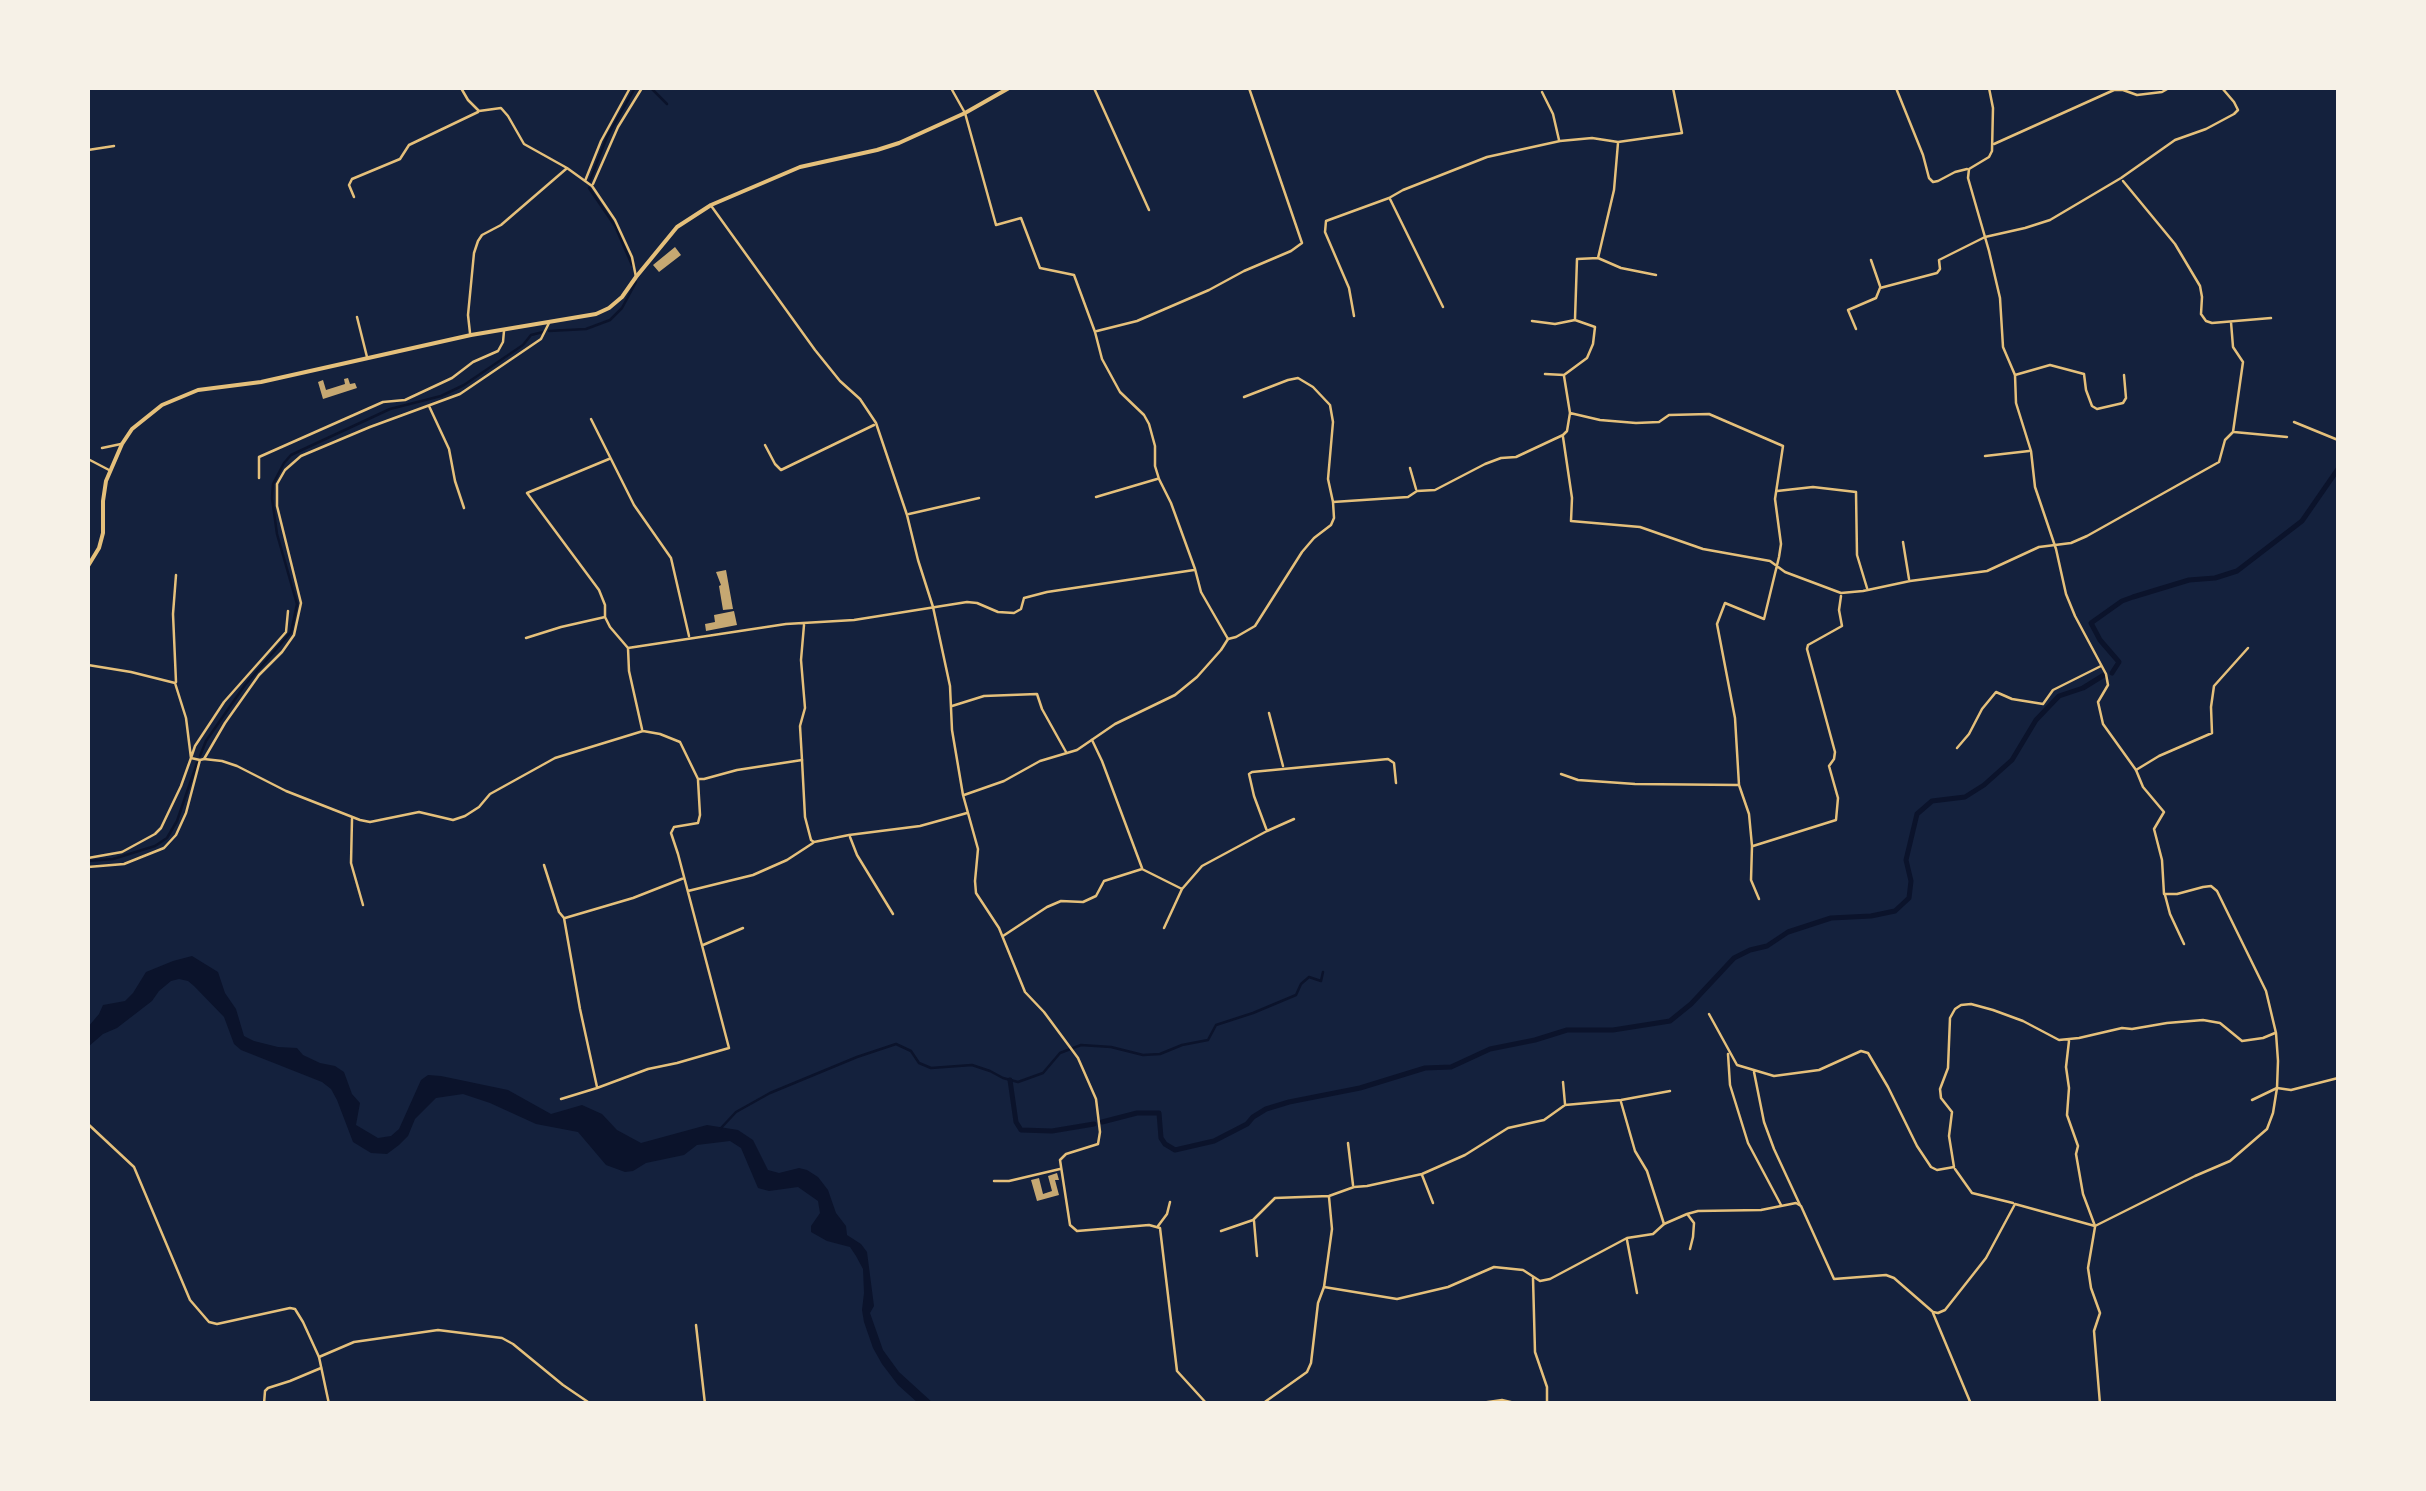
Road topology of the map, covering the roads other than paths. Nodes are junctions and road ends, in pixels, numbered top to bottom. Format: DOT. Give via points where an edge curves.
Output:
graph roads {
  1 [pos="461,88"];
  2 [pos="630,88"];
  3 [pos="642,88"];
  4 [pos="952,88"];
  5 [pos="1009,88"];
  6 [pos="1094,88"];
  7 [pos="1252,88"];
  8 [pos="1673,88"];
  9 [pos="1896,88"];
  10 [pos="1989,88"];
  11 [pos="2170,88"];
  12 [pos="2222,88"];
  13 [pos="1542,92"];
  14 [pos="479,112"];
  15 [pos="965,113"];
  16 [pos="1560,141"];
  17 [pos="1618,142"];
  18 [pos="1992,145"];
  19 [pos="114,146"];
  20 [pos="88,150"];
  21 [pos="567,168"];
  22 [pos="1969,170"];
  23 [pos="2121,178"];
  24 [pos="585,182"];
  25 [pos="592,186"];
  26 [pos="354,197"];
  27 [pos="1389,198"];
  28 [pos="711,206"];
  29 [pos="1149,210"];
  30 [pos="1985,236"];
  31 [pos="1598,258"];
  32 [pos="1871,260"];
  33 [pos="1656,275"];
  34 [pos="636,277"];
  35 [pos="1880,288"];
  36 [pos="1444,307"];
  37 [pos="1354,316"];
  38 [pos="357,317"];
  39 [pos="2271,318"];
  40 [pos="1576,320"];
  41 [pos="1532,321"];
  42 [pos="2231,322"];
  43 [pos="548,323"];
  44 [pos="1856,329"];
  45 [pos="504,330"];
  46 [pos="1095,332"];
  47 [pos="471,335"];
  48 [pos="367,359"];
  49 [pos="1545,374"];
  50 [pos="1564,375"];
  51 [pos="2014,375"];
  52 [pos="2124,375"];
  53 [pos="1244,398"];
  54 [pos="428,404"];
  55 [pos="1570,413"];
  56 [pos="591,419"];
  57 [pos="2294,422"];
  58 [pos="876,424"];
  59 [pos="2232,432"];
  60 [pos="1563,435"];
  61 [pos="2287,437"];
  62 [pos="2338,440"];
  63 [pos="122,444"];
  64 [pos="765,445"];
  65 [pos="102,448"];
  66 [pos="2030,451"];
  67 [pos="1985,456"];
  68 [pos="88,458"];
  69 [pos="609,459"];
  70 [pos="1410,468"];
  71 [pos="110,470"];
  72 [pos="259,478"];
  73 [pos="1159,478"];
  74 [pos="1776,490"];
  75 [pos="1417,491"];
  76 [pos="1096,497"];
  77 [pos="978,498"];
  78 [pos="1333,502"];
  79 [pos="464,508"];
  80 [pos="908,515"];
  81 [pos="1903,542"];
  82 [pos="2054,544"];
  83 [pos="88,566"];
  84 [pos="1778,567"];
  85 [pos="1196,569"];
  86 [pos="176,575"];
  87 [pos="1910,581"];
  88 [pos="1868,590"];
  89 [pos="1841,593"];
  90 [pos="933,607"];
  91 [pos="288,610"];
  92 [pos="605,616"];
  93 [pos="804,624"];
  94 [pos="526,638"];
  95 [pos="689,638"];
  96 [pos="1228,638"];
  97 [pos="628,648"];
  98 [pos="2248,648"];
  99 [pos="88,665"];
  100 [pos="2102,666"];
  101 [pos="176,684"];
  102 [pos="951,706"];
  103 [pos="1269,714"];
  104 [pos="643,731"];
  105 [pos="1092,740"];
  106 [pos="1957,748"];
  107 [pos="1066,752"];
  108 [pos="191,758"];
  109 [pos="202,760"];
  110 [pos="802,760"];
  111 [pos="1283,768"];
  112 [pos="2136,770"];
  113 [pos="1561,774"];
  114 [pos="698,778"];
  115 [pos="1396,783"];
  116 [pos="1739,785"];
  117 [pos="963,795"];
  118 [pos="969,812"];
  119 [pos="352,818"];
  120 [pos="1294,819"];
  121 [pos="1267,830"];
  122 [pos="849,835"];
  123 [pos="814,842"];
  124 [pos="1752,846"];
  125 [pos="88,858"];
  126 [pos="544,864"];
  127 [pos="88,868"];
  128 [pos="1142,869"];
  129 [pos="684,878"];
  130 [pos="1182,888"];
  131 [pos="688,892"];
  132 [pos="2164,894"];
  133 [pos="1760,898"];
  134 [pos="363,905"];
  135 [pos="893,914"];
  136 [pos="564,918"];
  137 [pos="743,928"];
  138 [pos="1164,928"];
  139 [pos="1003,936"];
  140 [pos="2184,944"];
  141 [pos="701,945"];
  142 [pos="1708,1014"];
  143 [pos="2276,1033"];
  144 [pos="2069,1040"];
  145 [pos="1728,1050"];
  146 [pos="1754,1070"];
  147 [pos="2338,1078"];
  148 [pos="1564,1082"];
  149 [pos="597,1088"];
  150 [pos="2277,1088"];
  151 [pos="1670,1092"];
  152 [pos="561,1099"];
  153 [pos="1621,1100"];
  154 [pos="2252,1100"];
  155 [pos="1565,1105"];
  156 [pos="88,1124"];
  157 [pos="1348,1143"];
  158 [pos="1954,1167"];
  159 [pos="1060,1169"];
  160 [pos="1422,1174"];
  161 [pos="994,1181"];
  162 [pos="1354,1186"];
  163 [pos="1329,1196"];
  164 [pos="1170,1202"];
  165 [pos="1433,1203"];
  166 [pos="2015,1204"];
  167 [pos="1801,1206"];
  168 [pos="1782,1207"];
  169 [pos="1687,1214"];
  170 [pos="1253,1220"];
  171 [pos="1664,1224"];
  172 [pos="1158,1226"];
  173 [pos="2095,1226"];
  174 [pos="1221,1231"];
  175 [pos="1627,1238"];
  176 [pos="1690,1250"];
  177 [pos="1256,1256"];
  178 [pos="1533,1278"];
  179 [pos="1324,1287"];
  180 [pos="1637,1293"];
  181 [pos="1933,1312"];
  182 [pos="696,1326"];
  183 [pos="319,1357"];
  184 [pos="320,1368"];
  185 [pos="264,1404"];
  186 [pos="329,1404"];
  187 [pos="591,1404"];
  188 [pos="705,1404"];
  189 [pos="1208,1404"];
  190 [pos="1262,1404"];
  191 [pos="1474,1404"];
  192 [pos="1520,1404"];
  193 [pos="1546,1404"];
  194 [pos="1971,1404"];
  195 [pos="2100,1404"];
  1 -- 14 [label="street"];
  2 -- 24 [label="street"];
  3 -- 25 [label="street"];
  4 -- 15 [label="street"];
  5 -- 15 [label="main road"];
  6 -- 29 [label="street"];
  7 -- 46 [label="street" via="1302,243 1155,314"];
  8 -- 17 [label="street" via="1682,133"];
  9 -- 22 [label="street" via="1929,178 1938,182"];
  10 -- 18 [label="street"];
  11 -- 18 [label="street" via="2137,95 2114,90"];
  12 -- 23 [label="street" via="2238,110 2234,114 2175,140"];
  13 -- 16 [label="street"];
  14 -- 21 [label="street" via="501,108 524,144"];
  14 -- 26 [label="street" via="352,179"];
  15 -- 28 [label="main road" via="877,150 800,167"];
  15 -- 46 [label="street" via="996,225 1022,218 1040,268 1074,275"];
  16 -- 17 [label="street"];
  16 -- 27 [label="street" via="1486,158"];
  17 -- 31 [label="street"];
  18 -- 22 [label="street" via="1989,156"];
  19 -- 20 [label="street"];
  21 -- 24 [label="street"];
  21 -- 47 [label="street" via="478,241"];
  22 -- 30 [label="street"];
  23 -- 30 [label="street" via="2050,220"];
  23 -- 42 [label="street" via="2200,286 2203,318"];
  24 -- 25 [label="street"];
  25 -- 34 [label="street" via="615,220"];
  27 -- 36 [label="street"];
  27 -- 37 [label="street" via="1326,221"];
  28 -- 34 [label="main road" via="677,227"];
  28 -- 58 [label="street"];
  30 -- 35 [label="street" via="1939,260 1937,273"];
  30 -- 51 [label="street" via="2003,347"];
  31 -- 33 [label="street"];
  31 -- 40 [label="street" via="1577,259"];
  32 -- 35 [label="street"];
  34 -- 43 [label="main road" via="609,308"];
  35 -- 44 [label="street" via="1876,298 1848,310"];
  38 -- 48 [label="street"];
  39 -- 42 [label="street"];
  40 -- 41 [label="street"];
  40 -- 50 [label="street" via="1594,327 1592,344 1588,358"];
  42 -- 59 [label="street" via="2233,347 2243,359"];
  43 -- 45 [label="main road"];
  43 -- 54 [label="street" via="541,339 460,394"];
  45 -- 47 [label="main road"];
  45 -- 72 [label="street" via="498,351 452,378 259,457"];
  46 -- 73 [label="street" via="1120,392 1149,424"];
  47 -- 48 [label="main road"];
  48 -- 63 [label="main road" via="180,396 132,429"];
  49 -- 50 [label="street"];
  50 -- 55 [label="street"];
  51 -- 52 [label="street" via="2050,365 2084,374 2096,409 2123,403"];
  51 -- 66 [label="street"];
  53 -- 78 [label="street" via="1298,378 1330,406"];
  54 -- 79 [label="street" via="449,449"];
  54 -- 109 [label="street" via="301,456 284,470 277,506 300,602 294,635"];
  55 -- 60 [label="street"];
  55 -- 74 [label="street" via="1636,423 1710,414 1783,446"];
  56 -- 69 [label="street"];
  57 -- 62 [label="street"];
  58 -- 64 [label="street" via="781,470"];
  58 -- 80 [label="street"];
  59 -- 61 [label="street"];
  59 -- 82 [label="street" via="2219,462 2087,536"];
  60 -- 75 [label="street" via="1435,490"];
  60 -- 84 [label="street" via="1571,521 1640,527"];
  63 -- 65 [label="street"];
  63 -- 71 [label="main road"];
  66 -- 67 [label="street"];
  66 -- 82 [label="street"];
  68 -- 71 [label="street"];
  69 -- 92 [label="street" via="528,493 599,590"];
  69 -- 95 [label="street" via="671,558"];
  70 -- 75 [label="street"];
  71 -- 83 [label="main road" via="102,533"];
  73 -- 76 [label="street"];
  73 -- 85 [label="street"];
  74 -- 84 [label="street"];
  74 -- 88 [label="street" via="1856,492 1857,555"];
  75 -- 78 [label="street"];
  77 -- 80 [label="street"];
  78 -- 96 [label="street" via="1334,518 1302,552 1256,626"];
  80 -- 90 [label="street"];
  81 -- 87 [label="street"];
  82 -- 87 [label="street" via="1987,572"];
  82 -- 100 [label="street" via="2066,594"];
  84 -- 89 [label="street"];
  84 -- 116 [label="street" via="1764,619 1725,603 1717,624 1735,718"];
  85 -- 90 [label="street" via="1024,598 1014,613 967,602"];
  85 -- 96 [label="street" via="1201,592"];
  86 -- 101 [label="street"];
  87 -- 88 [label="street"];
  88 -- 89 [label="street"];
  89 -- 124 [label="street" via="1842,626 1807,649 1835,752 1829,766 1836,820"];
  90 -- 93 [label="street"];
  90 -- 102 [label="street"];
  91 -- 108 [label="street" via="286,632 224,702"];
  92 -- 94 [label="street"];
  92 -- 97 [label="street"];
  93 -- 95 [label="street"];
  93 -- 110 [label="street"];
  95 -- 97 [label="street"];
  96 -- 105 [label="street" via="1175,696"];
  97 -- 104 [label="street"];
  98 -- 112 [label="street" via="2214,686 2212,732"];
  99 -- 101 [label="street"];
  100 -- 106 [label="street" via="2053,690 2043,704 1996,692"];
  100 -- 112 [label="street" via="2108,685 2098,710"];
  101 -- 108 [label="street"];
  102 -- 107 [label="street" via="984,696 1037,694"];
  102 -- 117 [label="street"];
  103 -- 111 [label="street"];
  104 -- 114 [label="street" via="680,742"];
  104 -- 119 [label="street" via="555,758 460,819 419,812 370,822"];
  105 -- 107 [label="street"];
  105 -- 128 [label="street"];
  107 -- 117 [label="street"];
  108 -- 109 [label="street"];
  108 -- 125 [label="street" via="155,834 122,852"];
  109 -- 119 [label="street" via="237,766"];
  109 -- 127 [label="street" via="186,812 164,848 124,864"];
  110 -- 114 [label="street"];
  110 -- 123 [label="street" via="805,817"];
  111 -- 115 [label="street" via="1388,758"];
  111 -- 121 [label="street" via="1249,774"];
  112 -- 132 [label="street" via="2164,812 2154,829"];
  113 -- 116 [label="street" via="1635,784"];
  114 -- 129 [label="street" via="698,823 671,833"];
  116 -- 124 [label="street"];
  117 -- 118 [label="street"];
  118 -- 122 [label="street"];
  118 -- 139 [label="street" via="978,849 975,888"];
  119 -- 134 [label="street" via="350,863"];
  120 -- 121 [label="street"];
  121 -- 130 [label="street" via="1202,866"];
  122 -- 123 [label="street"];
  122 -- 135 [label="street"];
  123 -- 131 [label="street" via="753,875"];
  124 -- 133 [label="street" via="1751,880"];
  126 -- 136 [label="street"];
  128 -- 130 [label="street"];
  128 -- 139 [label="street" via="1104,881 1083,902 1047,906"];
  129 -- 131 [label="street"];
  129 -- 136 [label="street"];
  130 -- 138 [label="street"];
  131 -- 141 [label="street"];
  132 -- 140 [label="street"];
  132 -- 143 [label="street" via="2203,886 2217,891 2266,991"];
  136 -- 149 [label="street"];
  137 -- 141 [label="street"];
  139 -- 159 [label="street" via="1025,992 1073,1051 1096,1099 1100,1140 1062,1156"];
  141 -- 149 [label="street" via="728,1048"];
  142 -- 145 [label="street"];
  143 -- 144 [label="street" via="2242,1041 2203,1020"];
  143 -- 150 [label="street"];
  144 -- 158 [label="street" via="1980,1006 1955,1009 1940,1089 1952,1112"];
  144 -- 173 [label="street" via="2067,1115"];
  145 -- 146 [label="street" via="1737,1065"];
  145 -- 168 [label="street" via="1730,1084 1748,1143"];
  146 -- 158 [label="street" via="1793,1074 1868,1053 1931,1167"];
  146 -- 167 [label="street" via="1769,1135"];
  147 -- 150 [label="street"];
  148 -- 155 [label="street"];
  149 -- 152 [label="street"];
  150 -- 154 [label="street"];
  150 -- 173 [label="street" via="2267,1129 2230,1161"];
  151 -- 153 [label="street"];
  153 -- 155 [label="street"];
  153 -- 171 [label="street"];
  155 -- 160 [label="street"];
  156 -- 183 [label="street" via="134,1167 186,1293 210,1322 294,1309"];
  157 -- 162 [label="street"];
  158 -- 166 [label="street" via="1972,1192"];
  159 -- 161 [label="street"];
  159 -- 172 [label="street" via="1077,1232"];
  160 -- 162 [label="street"];
  160 -- 165 [label="street"];
  162 -- 163 [label="street"];
  163 -- 170 [label="street" via="1275,1198"];
  163 -- 179 [label="street"];
  164 -- 172 [label="street"];
  166 -- 173 [label="street"];
  166 -- 181 [label="street" via="1986,1258 1945,1310"];
  167 -- 168 [label="street"];
  167 -- 181 [label="street" via="1834,1280 1886,1275"];
  168 -- 169 [label="street"];
  169 -- 171 [label="street"];
  169 -- 176 [label="street" via="1694,1223"];
  170 -- 174 [label="street"];
  170 -- 177 [label="street"];
  171 -- 175 [label="street" via="1653,1234"];
  172 -- 189 [label="street" via="1177,1371"];
  173 -- 195 [label="street" via="2088,1268 2100,1313 2094,1351"];
  175 -- 178 [label="street" via="1550,1279"];
  175 -- 180 [label="street"];
  178 -- 179 [label="street" via="1517,1268 1494,1267 1448,1287 1397,1298"];
  178 -- 193 [label="street" via="1535,1352"];
  179 -- 190 [label="street" via="1307,1372"];
  181 -- 194 [label="street"];
  182 -- 188 [label="street"];
  183 -- 184 [label="street"];
  183 -- 187 [label="street" via="354,1342 438,1330 502,1338"];
  184 -- 185 [label="street" via="268,1388"];
  184 -- 186 [label="street"];
  191 -- 192 [label="street"];
}
